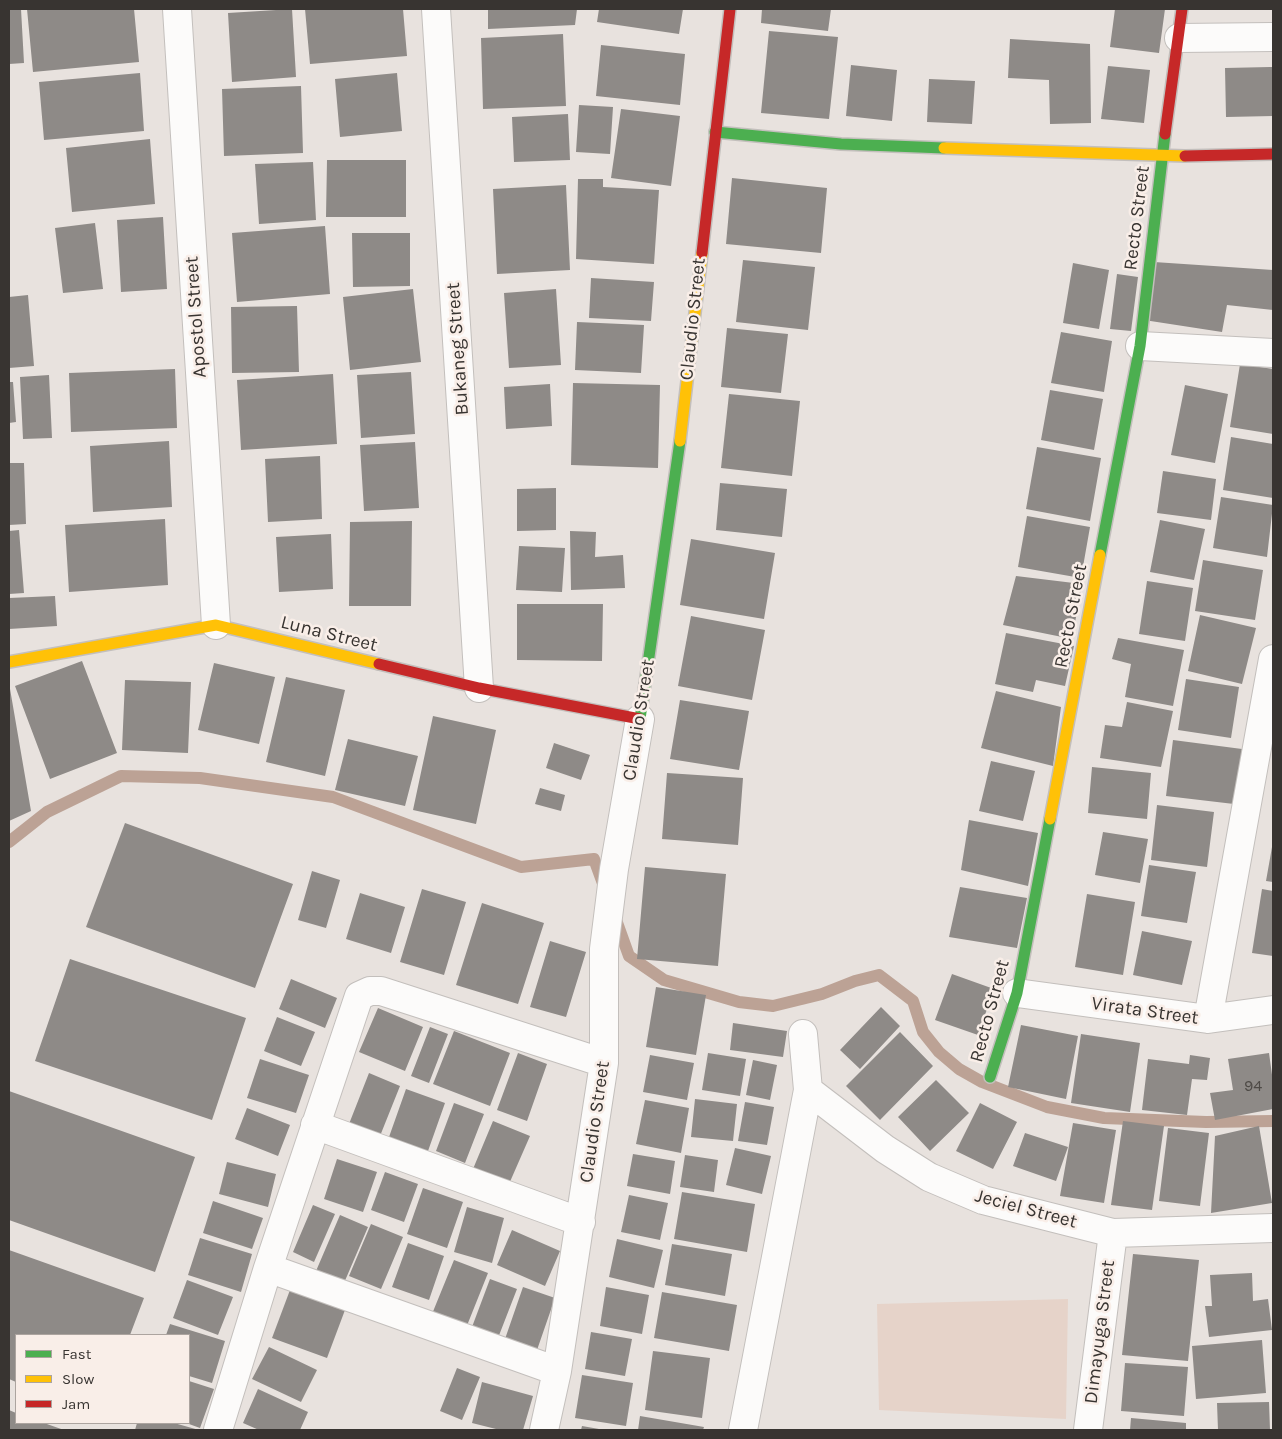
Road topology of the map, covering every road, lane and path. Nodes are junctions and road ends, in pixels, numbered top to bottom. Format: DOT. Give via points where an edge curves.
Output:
graph roads {
  1 [pos="177,9"];
  2 [pos="436,9"];
  3 [pos="730,9"];
  4 [pos="1182,9"];
  5 [pos="1273,37"];
  6 [pos="1179,38"];
  7 [pos="714,132"];
  8 [pos="1273,154"];
  9 [pos="1162,157"];
  10 [pos="1140,346"];
  11 [pos="1273,353"];
  12 [pos="216,625"];
  13 [pos="1273,659"];
  14 [pos="9,662"];
  15 [pos="479,688"];
  16 [pos="640,719"];
  17 [pos="1017,993"];
  18 [pos="1273,1010"];
  19 [pos="1208,1019"];
  20 [pos="803,1034"];
  21 [pos="604,1063"];
  22 [pos="990,1077"];
  23 [pos="808,1090"];
  24 [pos="315,1125"];
  25 [pos="581,1222"];
  26 [pos="1273,1228"];
  27 [pos="1113,1233"];
  28 [pos="268,1268"];
  29 [pos="557,1371"];
  30 [pos="218,1430"];
  31 [pos="544,1430"];
  32 [pos="743,1430"];
  33 [pos="1088,1430"];
  1 -- 12 [label="street, Apostol Street"];
  2 -- 15 [label="street, Bukaneg Street"];
  3 -- 7 [label="main road, Claudio Street"];
  4 -- 6 [label="main road, Recto Street"];
  5 -- 6 [label="street"];
  6 -- 9 [label="main road, Recto Street"];
  7 -- 9 [label="main road" via="841,144"];
  7 -- 16 [label="main road, Claudio Street" via="679,448"];
  8 -- 9 [label="main road"];
  9 -- 10 [label="main road, Recto Street"];
  10 -- 11 [label="street"];
  10 -- 17 [label="main road, Recto Street"];
  12 -- 14 [label="main road, Luna Street"];
  12 -- 15 [label="main road, Luna Street"];
  13 -- 19 [label="street"];
  15 -- 16 [label="main road, Luna Street"];
  16 -- 21 [label="street, Claudio Street" via="604,949"];
  17 -- 19 [label="street, Virata Street"];
  17 -- 22 [label="main road, Recto Street"];
  18 -- 19 [label="street, Virata Street"];
  20 -- 23 [label="street"];
  21 -- 24 [label="street" via="380,991 370,991 359,996 355,1004"];
  21 -- 25 [label="street, Claudio Street"];
  23 -- 27 [label="street, Jeciel Street" via="929,1177 983,1200"];
  23 -- 32 [label="street"];
  24 -- 25 [label="street"];
  24 -- 28 [label="street"];
  25 -- 29 [label="street, Claudio Street"];
  26 -- 27 [label="street, Jeciel Street"];
  27 -- 33 [label="street, Dimayuga Street"];
  28 -- 29 [label="street"];
  28 -- 30 [label="street"];
  29 -- 31 [label="street, Claudio Street"];
}
